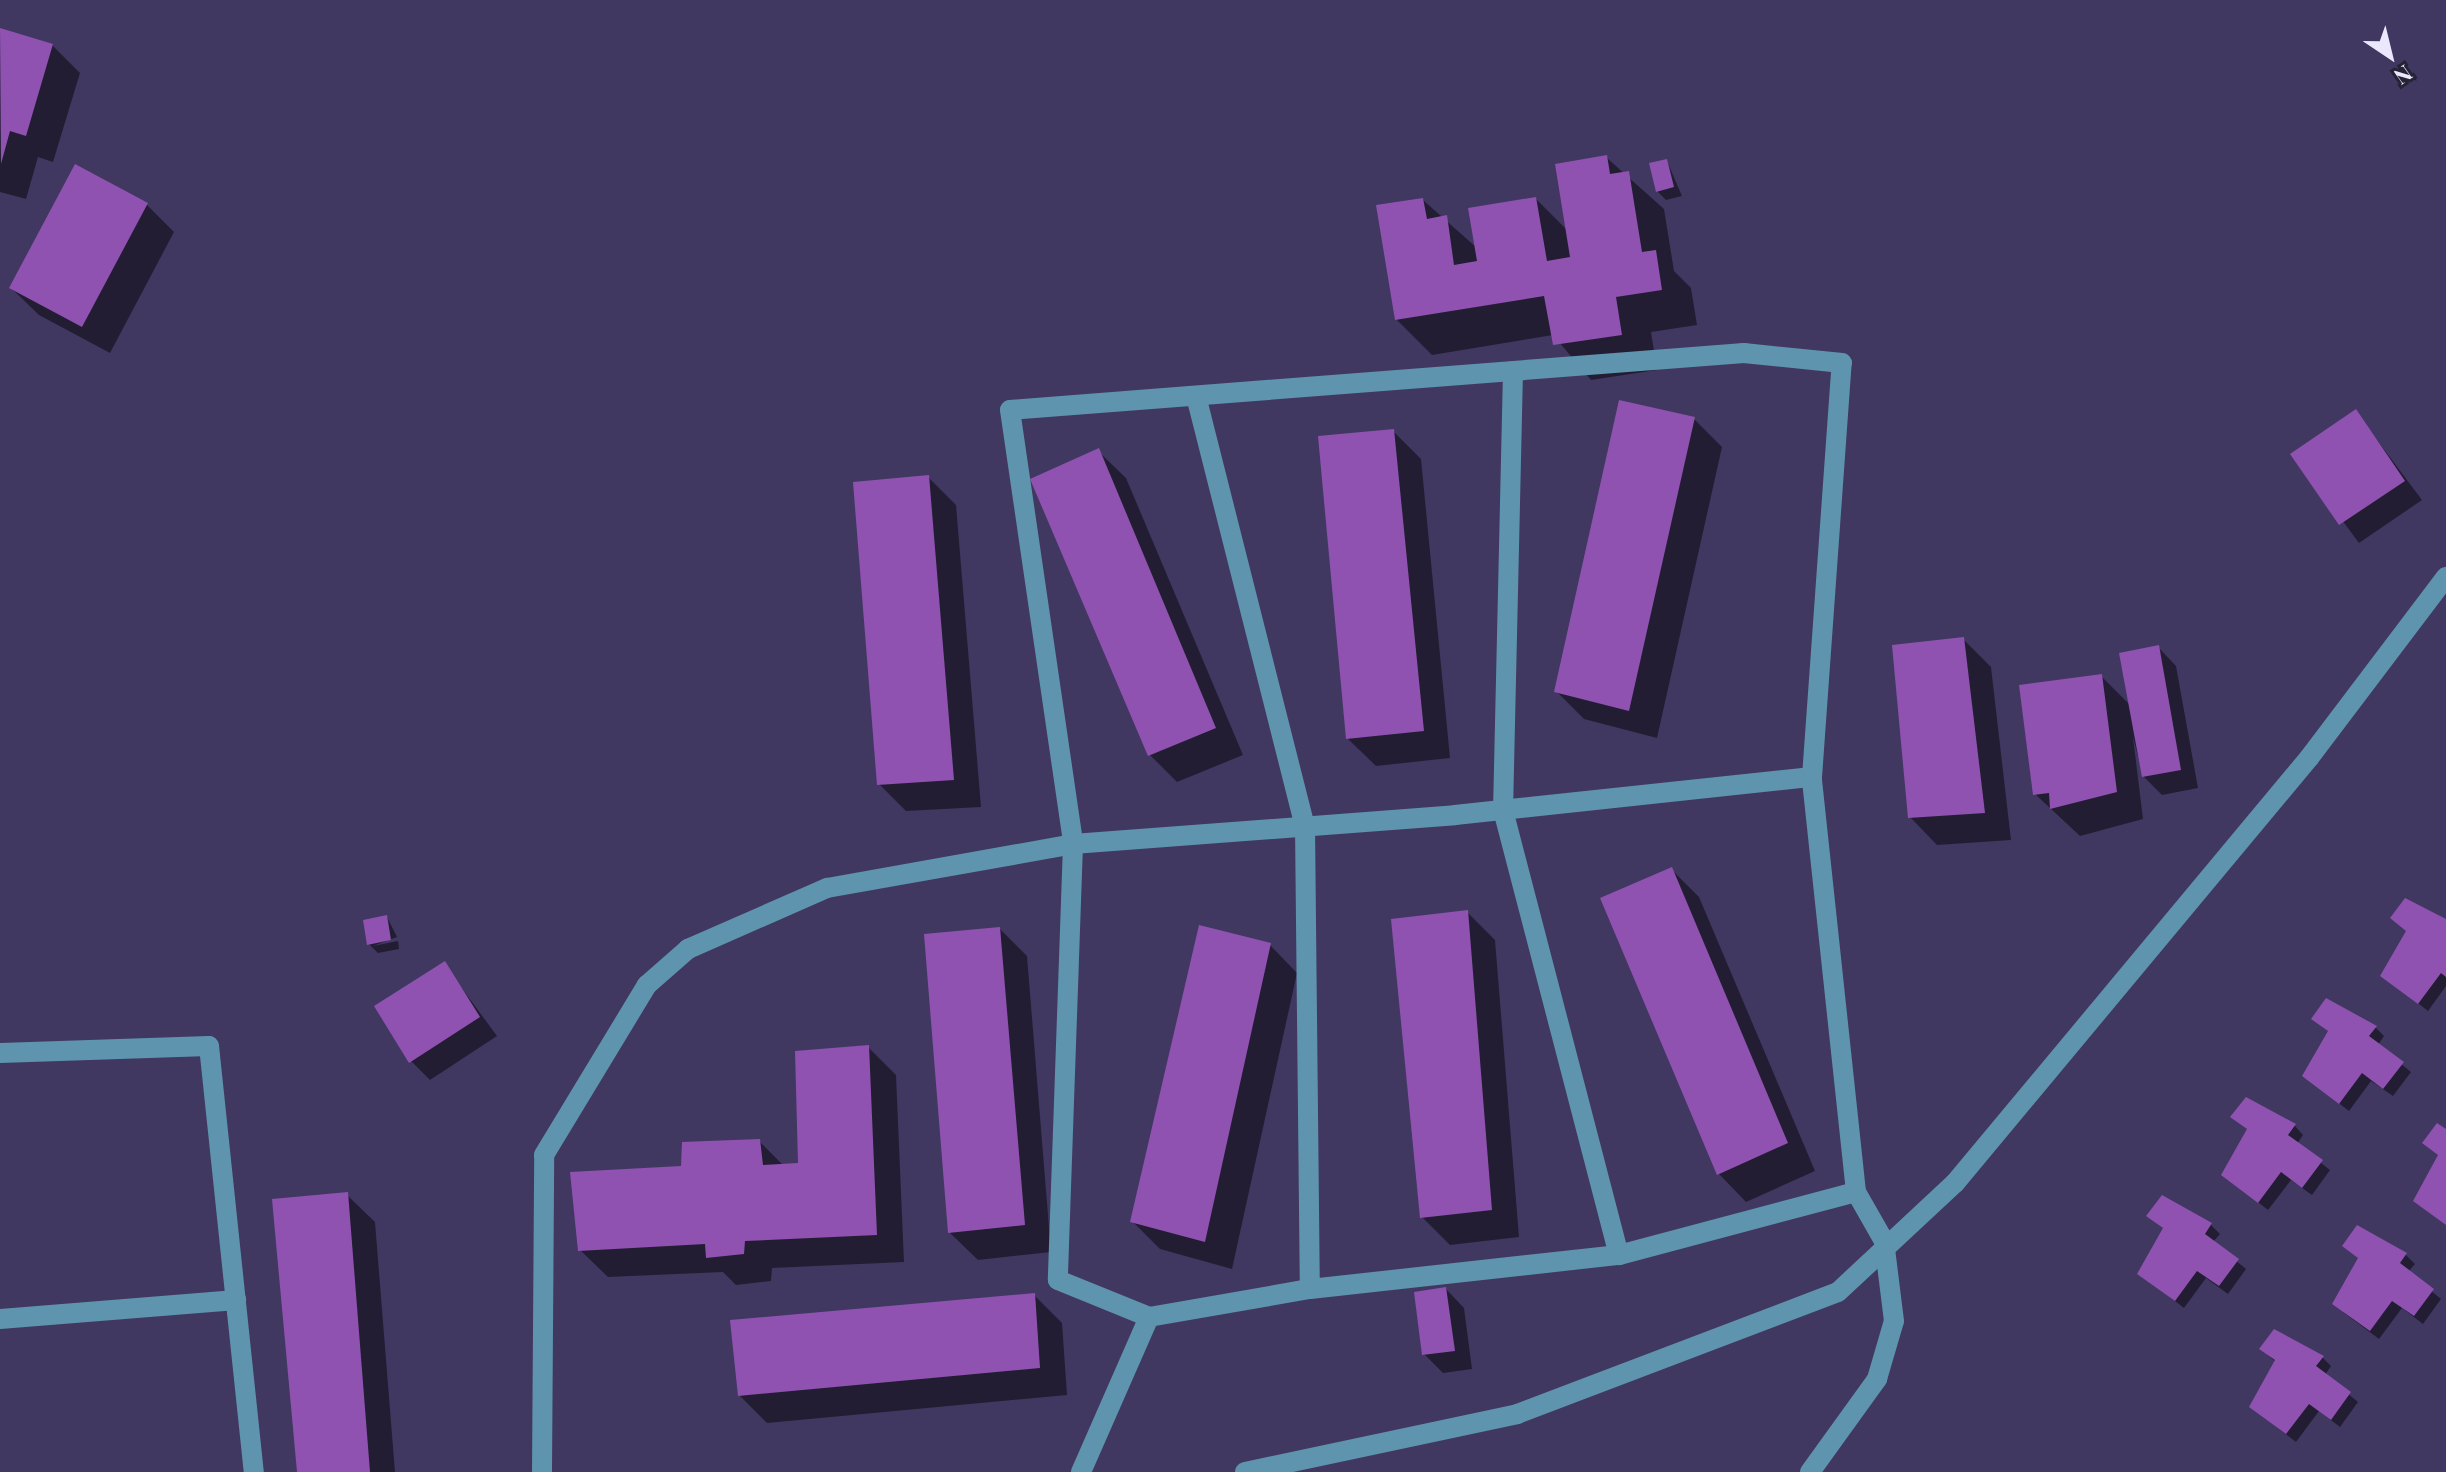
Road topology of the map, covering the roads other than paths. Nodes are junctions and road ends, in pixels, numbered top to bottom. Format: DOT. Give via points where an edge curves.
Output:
graph roads {
  1 [pos="1513,371"];
  2 [pos="1196,396"];
  3 [pos="2446,577"];
  4 [pos="1812,777"];
  5 [pos="1503,810"];
  6 [pos="1305,826"];
  7 [pos="1073,844"];
  8 [pos="0,1053"];
  9 [pos="1856,1192"];
  10 [pos="1884,1241"];
  11 [pos="1619,1255"];
  12 [pos="1310,1289"];
  13 [pos="236,1300"];
  14 [pos="1149,1317"];
  15 [pos="0,1319"];
  16 [pos="254,1472"];
  17 [pos="542,1472"];
  18 [pos="1081,1472"];
  19 [pos="1245,1472"];
  20 [pos="1810,1472"];
  1 -- 2 [label="lane"];
  1 -- 4 [label="lane" via="1744,353 1842,363"];
  1 -- 5 [label="lane"];
  2 -- 6 [label="lane"];
  2 -- 7 [label="lane" via="1010,410"];
  3 -- 10 [label="lane" via="2309,758 1955,1183"];
  4 -- 5 [label="lane"];
  4 -- 9 [label="lane"];
  5 -- 6 [label="lane"];
  5 -- 11 [label="lane"];
  6 -- 7 [label="lane"];
  6 -- 12 [label="lane"];
  7 -- 14 [label="lane" via="1058,1280"];
  7 -- 17 [label="lane" via="827,888 688,949 647,985 544,1155"];
  8 -- 13 [label="lane" via="209,1046"];
  9 -- 10 [label="lane"];
  9 -- 11 [label="lane"];
  10 -- 19 [label="lane" via="1838,1292 1517,1414"];
  10 -- 20 [label="lane" via="1894,1321 1877,1379"];
  11 -- 12 [label="lane"];
  12 -- 14 [label="lane"];
  13 -- 15 [label="lane"];
  13 -- 16 [label="lane"];
  14 -- 18 [label="lane"];
}
